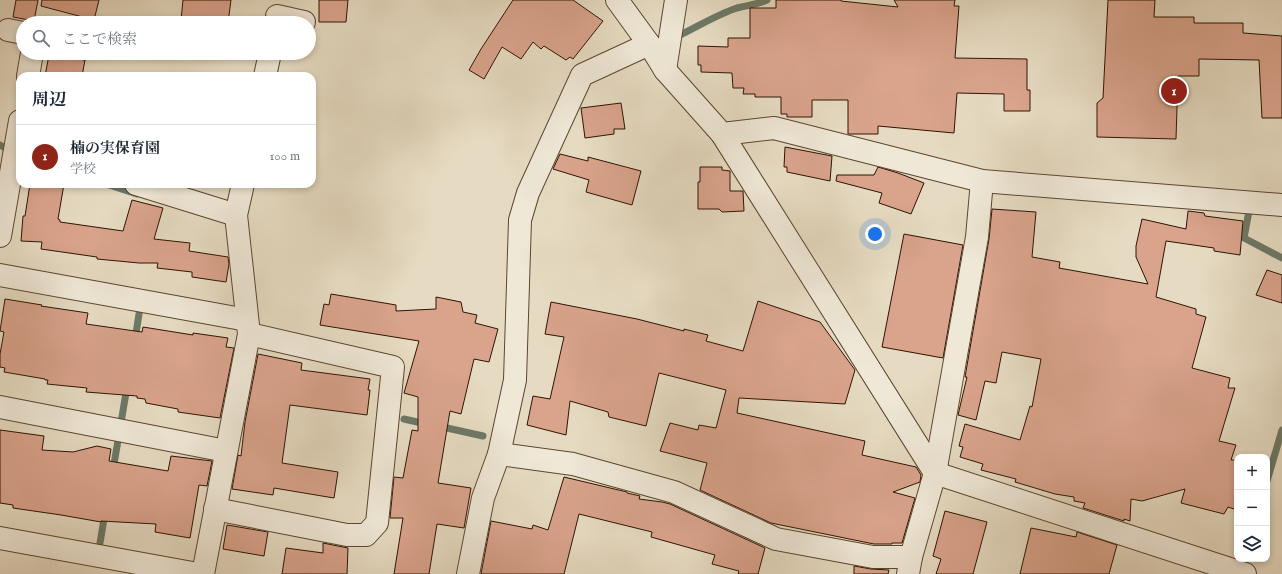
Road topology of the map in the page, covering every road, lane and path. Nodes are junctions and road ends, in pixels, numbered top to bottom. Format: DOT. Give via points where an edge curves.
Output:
graph roads {
  1 [pos="617,0"];
  2 [pos="676,0"];
  3 [pos="649,44"];
  4 [pos="31,60"];
  5 [pos="268,60"];
  6 [pos="665,70"];
  7 [pos="29,72"];
  8 [pos="266,72"];
  9 [pos="722,134"];
  10 [pos="16,144"];
  11 [pos="982,181"];
  12 [pos="148,188"];
  13 [pos="241,188"];
  14 [pos="1282,205"];
  15 [pos="236,216"];
  16 [pos="0,236"];
  17 [pos="0,275"];
  18 [pos="248,327"];
  19 [pos="0,407"];
  20 [pos="226,451"];
  21 [pos="499,454"];
  22 [pos="935,473"];
  23 [pos="215,509"];
  24 [pos="0,538"];
  25 [pos="909,565"];
  26 [pos="198,574"];
  27 [pos="203,574"];
  28 [pos="468,574"];
  29 [pos="1245,574"];
  1 -- 3 [label="street"];
  2 -- 6 [label="street"];
  3 -- 6 [label="street"];
  3 -- 21 [label="street" via="582,75 528,193 520,220 515,380"];
  4 -- 7 [label="street"];
  5 -- 8 [label="street"];
  6 -- 9 [label="street"];
  9 -- 11 [label="street" via="774,128"];
  9 -- 22 [label="street"];
  10 -- 16 [label="street"];
  11 -- 14 [label="street"];
  11 -- 22 [label="street" via="978,237"];
  12 -- 15 [label="street"];
  13 -- 15 [label="street"];
  15 -- 18 [label="street"];
  17 -- 18 [label="street"];
  18 -- 20 [label="street"];
  18 -- 23 [label="street" via="393,367 377,523 366,535 347,535"];
  19 -- 20 [label="street"];
  20 -- 23 [label="street"];
  21 -- 25 [label="street" via="573,464 674,492 776,540"];
  21 -- 28 [label="street" via="482,498"];
  22 -- 25 [label="street"];
  22 -- 29 [label="street"];
  23 -- 27 [label="street"];
  24 -- 26 [label="street"];
}
